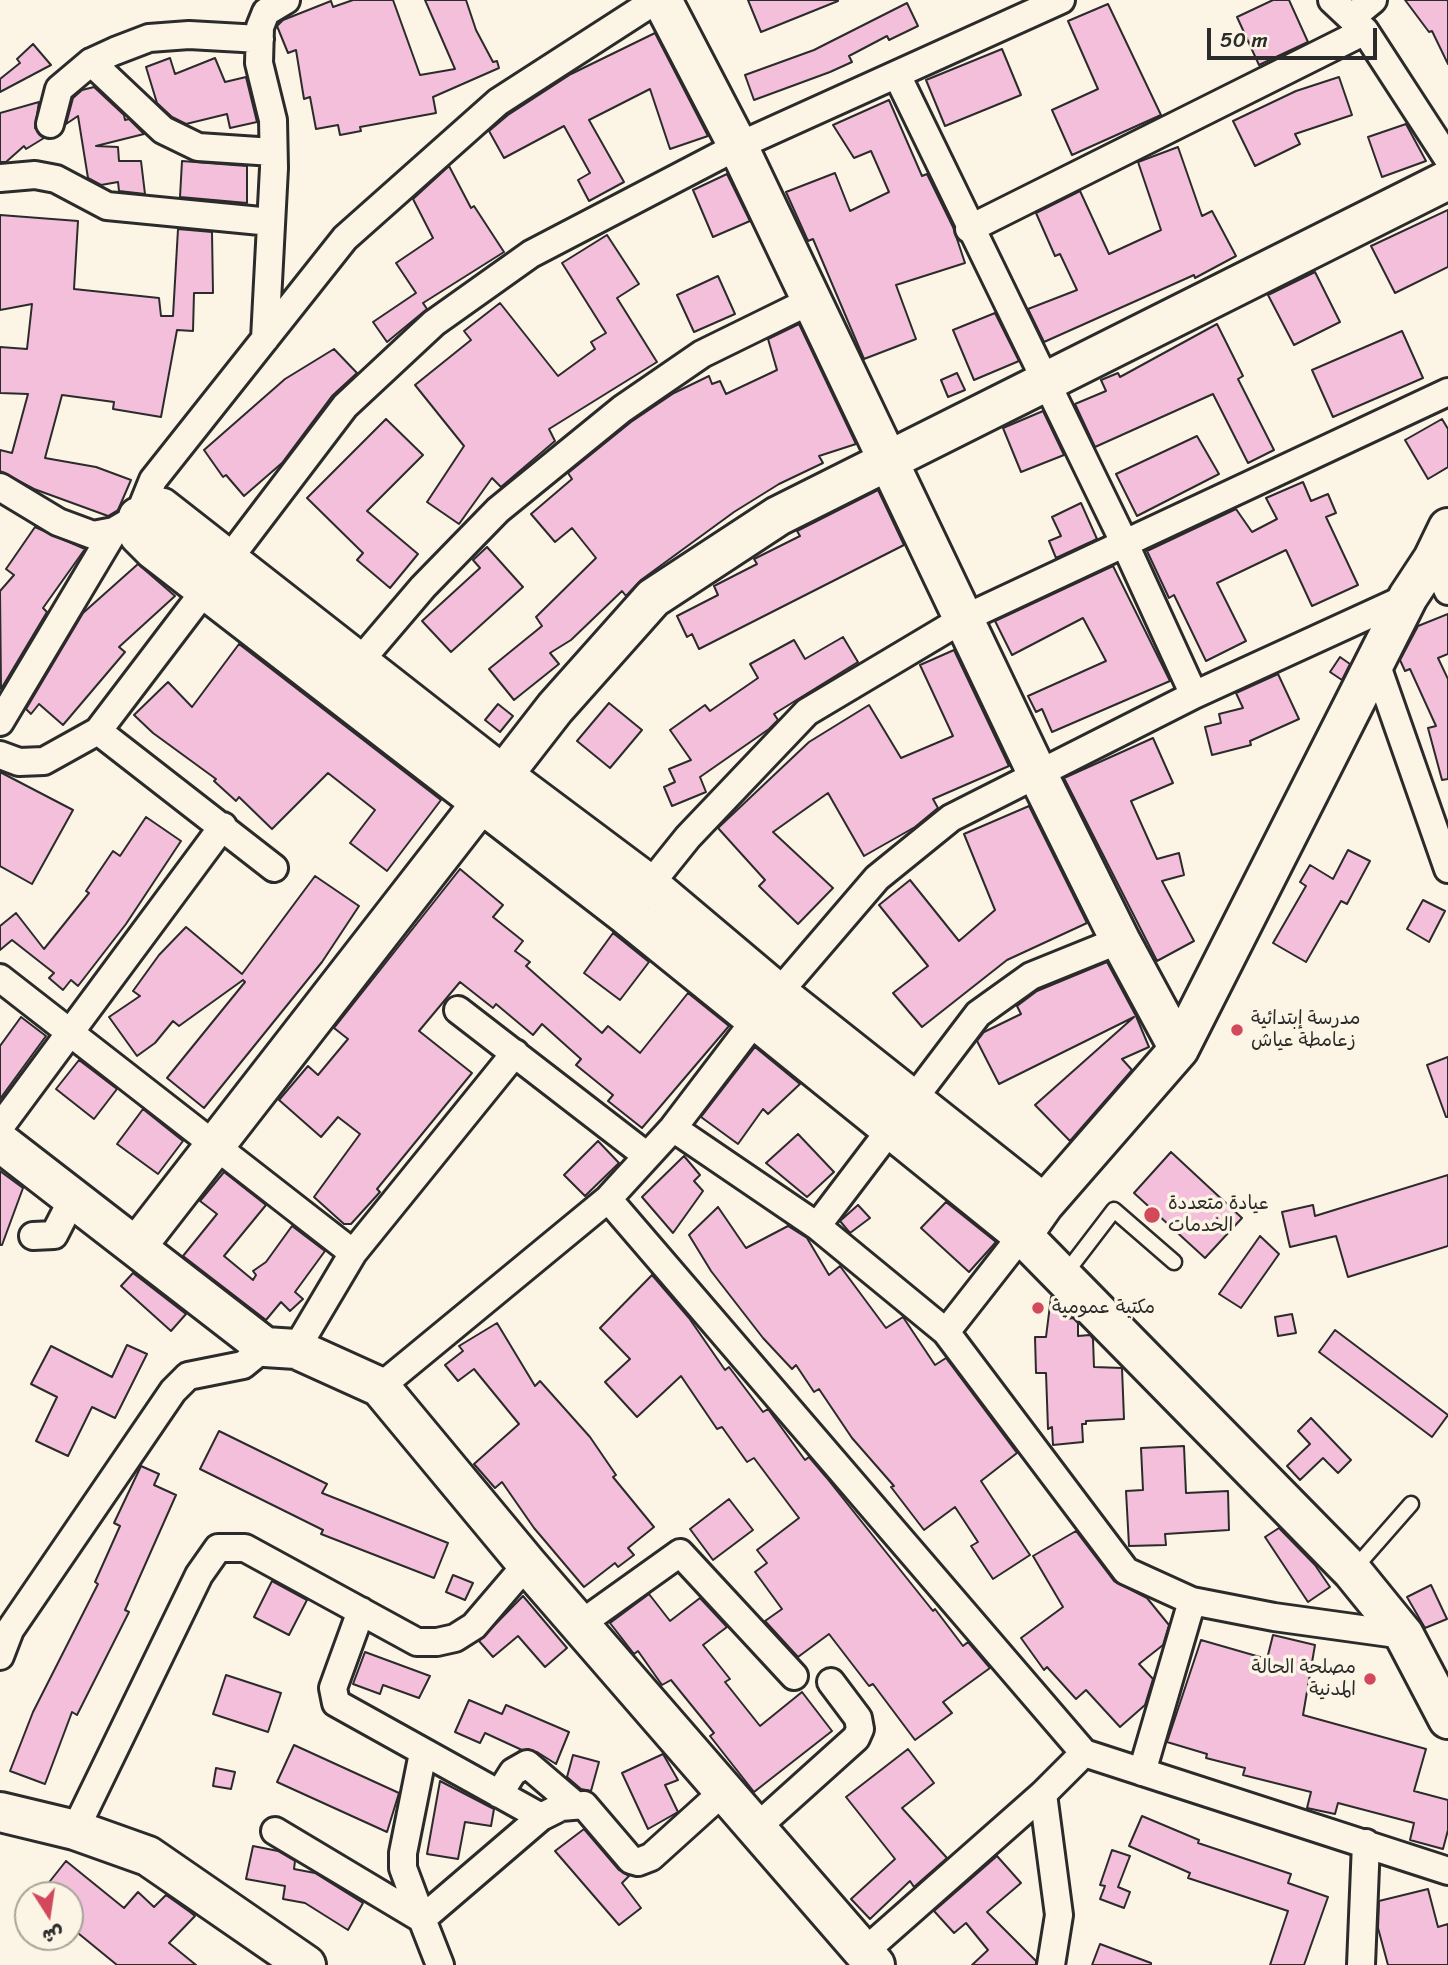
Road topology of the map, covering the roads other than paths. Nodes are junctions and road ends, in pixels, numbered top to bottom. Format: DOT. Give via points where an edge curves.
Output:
graph roads {
  1 [pos="286,0"];
  2 [pos="656,0"];
  3 [pos="662,0"];
  4 [pos="1061,0"];
  5 [pos="1332,0"];
  6 [pos="1373,0"];
  7 [pos="1358,25"];
  8 [pos="260,39"];
  9 [pos="91,62"];
  10 [pos="897,75"];
  11 [pos="50,124"];
  12 [pos="738,146"];
  13 [pos="273,152"];
  14 [pos="1448,159"];
  15 [pos="0,178"];
  16 [pos="1448,180"];
  17 [pos="271,222"];
  18 [pos="969,229"];
  19 [pos="810,301"];
  20 [pos="265,339"];
  21 [pos="1047,382"];
  22 [pos="1448,392"];
  23 [pos="887,459"];
  24 [pos="0,487"];
  25 [pos="126,524"];
  26 [pos="1124,542"];
  27 [pos="1443,559"];
  28 [pos="227,560"];
  29 [pos="204,590"];
  30 [pos="1408,597"];
  31 [pos="963,619"];
  32 [pos="1376,663"];
  33 [pos="348,675"];
  34 [pos="1194,695"];
  35 [pos="0,722"];
  36 [pos="98,732"];
  37 [pos="0,755"];
  38 [pos="1038,775"];
  39 [pos="491,790"];
  40 [pos="223,826"];
  41 [pos="274,868"];
  42 [pos="1448,869"];
  43 [pos="650,885"];
  44 [pos="625,914"];
  45 [pos="1120,940"];
  46 [pos="0,978"];
  47 [pos="767,1006"];
  48 [pos="458,1010"];
  49 [pos="71,1034"];
  50 [pos="1179,1049"];
  51 [pos="515,1053"];
  52 [pos="902,1116"];
  53 [pos="0,1127"];
  54 [pos="673,1128"];
  55 [pos="0,1142"];
  56 [pos="215,1146"];
  57 [pos="647,1156"];
  58 [pos="73,1198"];
  59 [pos="608,1199"];
  60 [pos="1044,1204"];
  61 [pos="817,1226"];
  62 [pos="1023,1235"];
  63 [pos="33,1236"];
  64 [pos="136,1247"];
  65 [pos="353,1253"];
  66 [pos="1174,1262"];
  67 [pos="1064,1275"];
  68 [pos="946,1332"];
  69 [pos="280,1348"];
  70 [pos="380,1387"];
  71 [pos="1411,1504"];
  72 [pos="527,1564"];
  73 [pos="1352,1571"];
  74 [pos="1192,1601"];
  75 [pos="361,1611"];
  76 [pos="582,1623"];
  77 [pos="5,1627"];
  78 [pos="1404,1635"];
  79 [pos="0,1657"];
  80 [pos="794,1676"];
  81 [pos="831,1682"];
  82 [pos="1448,1719"];
  83 [pos="423,1753"];
  84 [pos="1084,1753"];
  85 [pos="1142,1772"];
  86 [pos="724,1791"];
  87 [pos="499,1794"];
  88 [pos="1043,1794"];
  89 [pos="575,1805"];
  90 [pos="0,1812"];
  91 [pos="541,1817"];
  92 [pos="756,1828"];
  93 [pos="75,1830"];
  94 [pos="275,1832"];
  95 [pos="1366,1843"];
  96 [pos="1448,1871"];
  97 [pos="422,1919"];
  98 [pos="869,1959"];
  99 [pos="306,1965"];
  100 [pos="440,1965"];
  101 [pos="1051,1965"];
  102 [pos="1361,1965"];
  1 -- 8 [label="street" via="266,12"];
  2 -- 20 [label="street" via="498,102 345,238"];
  3 -- 12 [label="street"];
  4 -- 10 [label="street"];
  5 -- 7 [label="street"];
  6 -- 7 [label="street"];
  7 -- 14 [label="street"];
  7 -- 18 [label="street"];
  8 -- 9 [label="street" via="149,38"];
  8 -- 13 [label="street" via="259,63 273,120"];
  9 -- 11 [label="street" via="59,89"];
  9 -- 13 [label="street" via="163,130 198,147"];
  10 -- 12 [label="street"];
  10 -- 18 [label="street"];
  12 -- 19 [label="street"];
  12 -- 28 [label="street" via="531,254 434,323 345,406"];
  13 -- 17 [label="street"];
  15 -- 17 [label="street" via="35,175 56,179 107,206"];
  16 -- 21 [label="street"];
  17 -- 20 [label="street"];
  18 -- 21 [label="street"];
  19 -- 23 [label="street"];
  19 -- 33 [label="street" via="702,354 622,409 498,510"];
  20 -- 25 [label="street" via="153,480"];
  21 -- 23 [label="street"];
  21 -- 26 [label="street"];
  22 -- 26 [label="street"];
  23 -- 31 [label="street"];
  23 -- 39 [label="street" via="778,516 653,598 555,708"];
  24 -- 25 [label="street" via="58,522 93,536"];
  25 -- 28 [label="street" via="162,508"];
  25 -- 29 [label="street"];
  25 -- 35 [label="street"];
  26 -- 31 [label="street"];
  26 -- 34 [label="street"];
  27 -- 30 [label="street"];
  28 -- 29 [label="street"];
  28 -- 33 [label="street"];
  29 -- 33 [label="street"];
  29 -- 36 [label="street"];
  30 -- 32 [label="street"];
  30 -- 34 [label="street"];
  31 -- 38 [label="street"];
  31 -- 43 [label="street" via="807,712 688,837"];
  32 -- 42 [label="street"];
  32 -- 50 [label="street"];
  33 -- 39 [label="street"];
  34 -- 38 [label="street"];
  36 -- 37 [label="street" via="44,761 19,762"];
  36 -- 40 [label="street"];
  38 -- 45 [label="street"];
  38 -- 47 [label="street" via="951,818 877,878"];
  39 -- 43 [label="street"];
  39 -- 44 [label="street"];
  39 -- 56 [label="street"];
  40 -- 41 [label="street"];
  40 -- 49 [label="street"];
  43 -- 44 [label="street"];
  43 -- 47 [label="street"];
  44 -- 47 [label="street"];
  45 -- 50 [label="street"];
  45 -- 52 [label="street" via="1031,976 978,1014"];
  46 -- 49 [label="street"];
  47 -- 52 [label="street"];
  47 -- 54 [label="street"];
  48 -- 51 [label="street"];
  49 -- 53 [label="street"];
  49 -- 56 [label="street"];
  50 -- 60 [label="street"];
  51 -- 57 [label="street"];
  51 -- 65 [label="street"];
  52 -- 60 [label="street"];
  52 -- 61 [label="street"];
  52 -- 62 [label="street"];
  54 -- 57 [label="street"];
  54 -- 61 [label="street"];
  55 -- 58 [label="street"];
  56 -- 64 [label="street"];
  56 -- 65 [label="street"];
  57 -- 59 [label="street"];
  58 -- 63 [label="street" via="54,1235"];
  58 -- 64 [label="street"];
  59 -- 70 [label="street"];
  59 -- 84 [label="street"];
  60 -- 62 [label="street"];
  61 -- 68 [label="street"];
  62 -- 67 [label="street"];
  62 -- 68 [label="street"];
  64 -- 69 [label="street"];
  65 -- 69 [label="street"];
  66 -- 67 [label="lane" via="1114,1210"];
  67 -- 73 [label="street"];
  68 -- 74 [label="street" via="1126,1571"];
  69 -- 70 [label="street"];
  69 -- 77 [label="street" via="243,1365 188,1377 173,1391"];
  70 -- 72 [label="street"];
  71 -- 73 [label="lane"];
  72 -- 75 [label="street" via="474,1626 455,1638 417,1642"];
  72 -- 76 [label="street"];
  73 -- 78 [label="street"];
  74 -- 78 [label="street"];
  74 -- 85 [label="street"];
  75 -- 83 [label="street" via="332,1688 337,1703"];
  75 -- 93 [label="street" via="245,1548 218,1548 199,1575"];
  76 -- 80 [label="street" via="680,1553"];
  76 -- 86 [label="street"];
  77 -- 79 [label="street"];
  78 -- 82 [label="street"];
  81 -- 92 [label="street" via="858,1718 856,1738"];
  83 -- 87 [label="street"];
  83 -- 97 [label="street" via="403,1853 403,1868"];
  84 -- 85 [label="street"];
  84 -- 88 [label="street"];
  85 -- 95 [label="street"];
  86 -- 89 [label="street" via="651,1857 638,1862 631,1860 584,1805"];
  86 -- 92 [label="street"];
  87 -- 89 [label="street" via="513,1772 527,1765"];
  87 -- 91 [label="street"];
  88 -- 98 [label="street"];
  88 -- 101 [label="street" via="1059,1915"];
  89 -- 91 [label="street"];
  90 -- 93 [label="street"];
  91 -- 97 [label="street"];
  92 -- 98 [label="street"];
  93 -- 99 [label="street" via="148,1857"];
  94 -- 97 [label="street"];
  95 -- 96 [label="street"];
  95 -- 102 [label="street"];
  97 -- 100 [label="street"];
}
